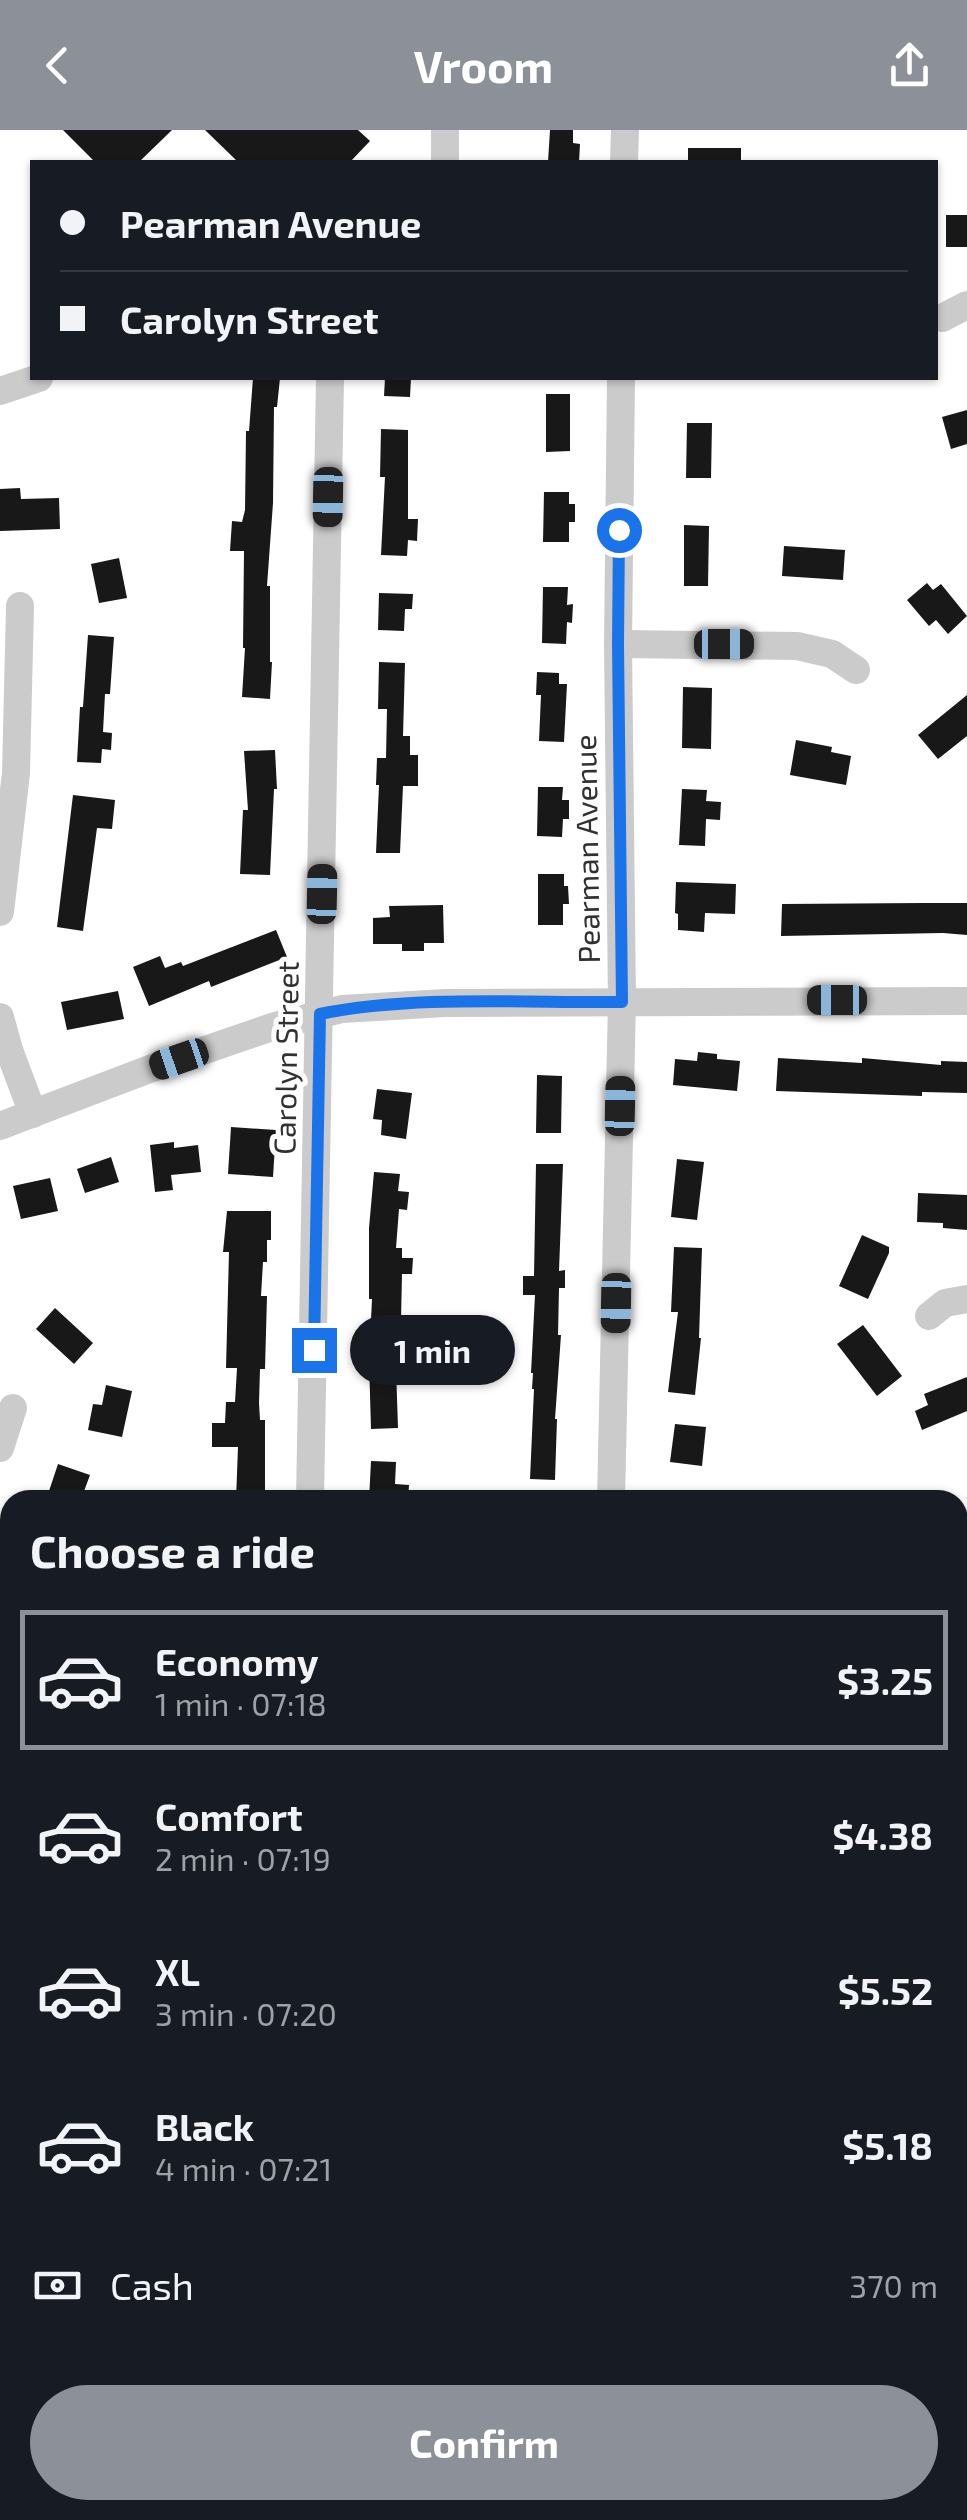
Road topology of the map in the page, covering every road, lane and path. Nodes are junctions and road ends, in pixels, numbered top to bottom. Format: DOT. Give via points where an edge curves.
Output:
graph roads {
  1 [pos="445,130"];
  2 [pos="625,130"];
  3 [pos="445,160"];
  4 [pos="624,160"];
  5 [pos="33,380"];
  6 [pos="330,380"];
  7 [pos="621,380"];
  8 [pos="0,391"];
  9 [pos="20,606"];
  10 [pos="618,644"];
  11 [pos="856,670"];
  12 [pos="0,912"];
  13 [pos="967,1001"];
  14 [pos="622,1002"];
  15 [pos="320,1014"];
  16 [pos="0,1017"];
  17 [pos="33,1114"];
  18 [pos="0,1126"];
  19 [pos="967,1299"];
  20 [pos="930,1316"];
  21 [pos="12,1408"];
  22 [pos="0,1448"];
  23 [pos="310,1490"];
  24 [pos="611,1490"];
  1 -- 3 [label="street"];
  2 -- 4 [label="street"];
  5 -- 8 [label="street"];
  6 -- 15 [label="street, Carolyn Street"];
  7 -- 10 [label="street, Pearman Avenue"];
  9 -- 12 [label="street" via="16,773"];
  10 -- 11 [label="street" via="797,646 832,654"];
  10 -- 14 [label="street, Pearman Avenue"];
  13 -- 14 [label="street"];
  14 -- 15 [label="street" via="446,1003"];
  14 -- 24 [label="street, Pearman Avenue"];
  15 -- 17 [label="street"];
  15 -- 23 [label="street, Carolyn Street"];
  16 -- 17 [label="street"];
  17 -- 18 [label="street"];
  19 -- 20 [label="street"];
  21 -- 22 [label="street"];
}
